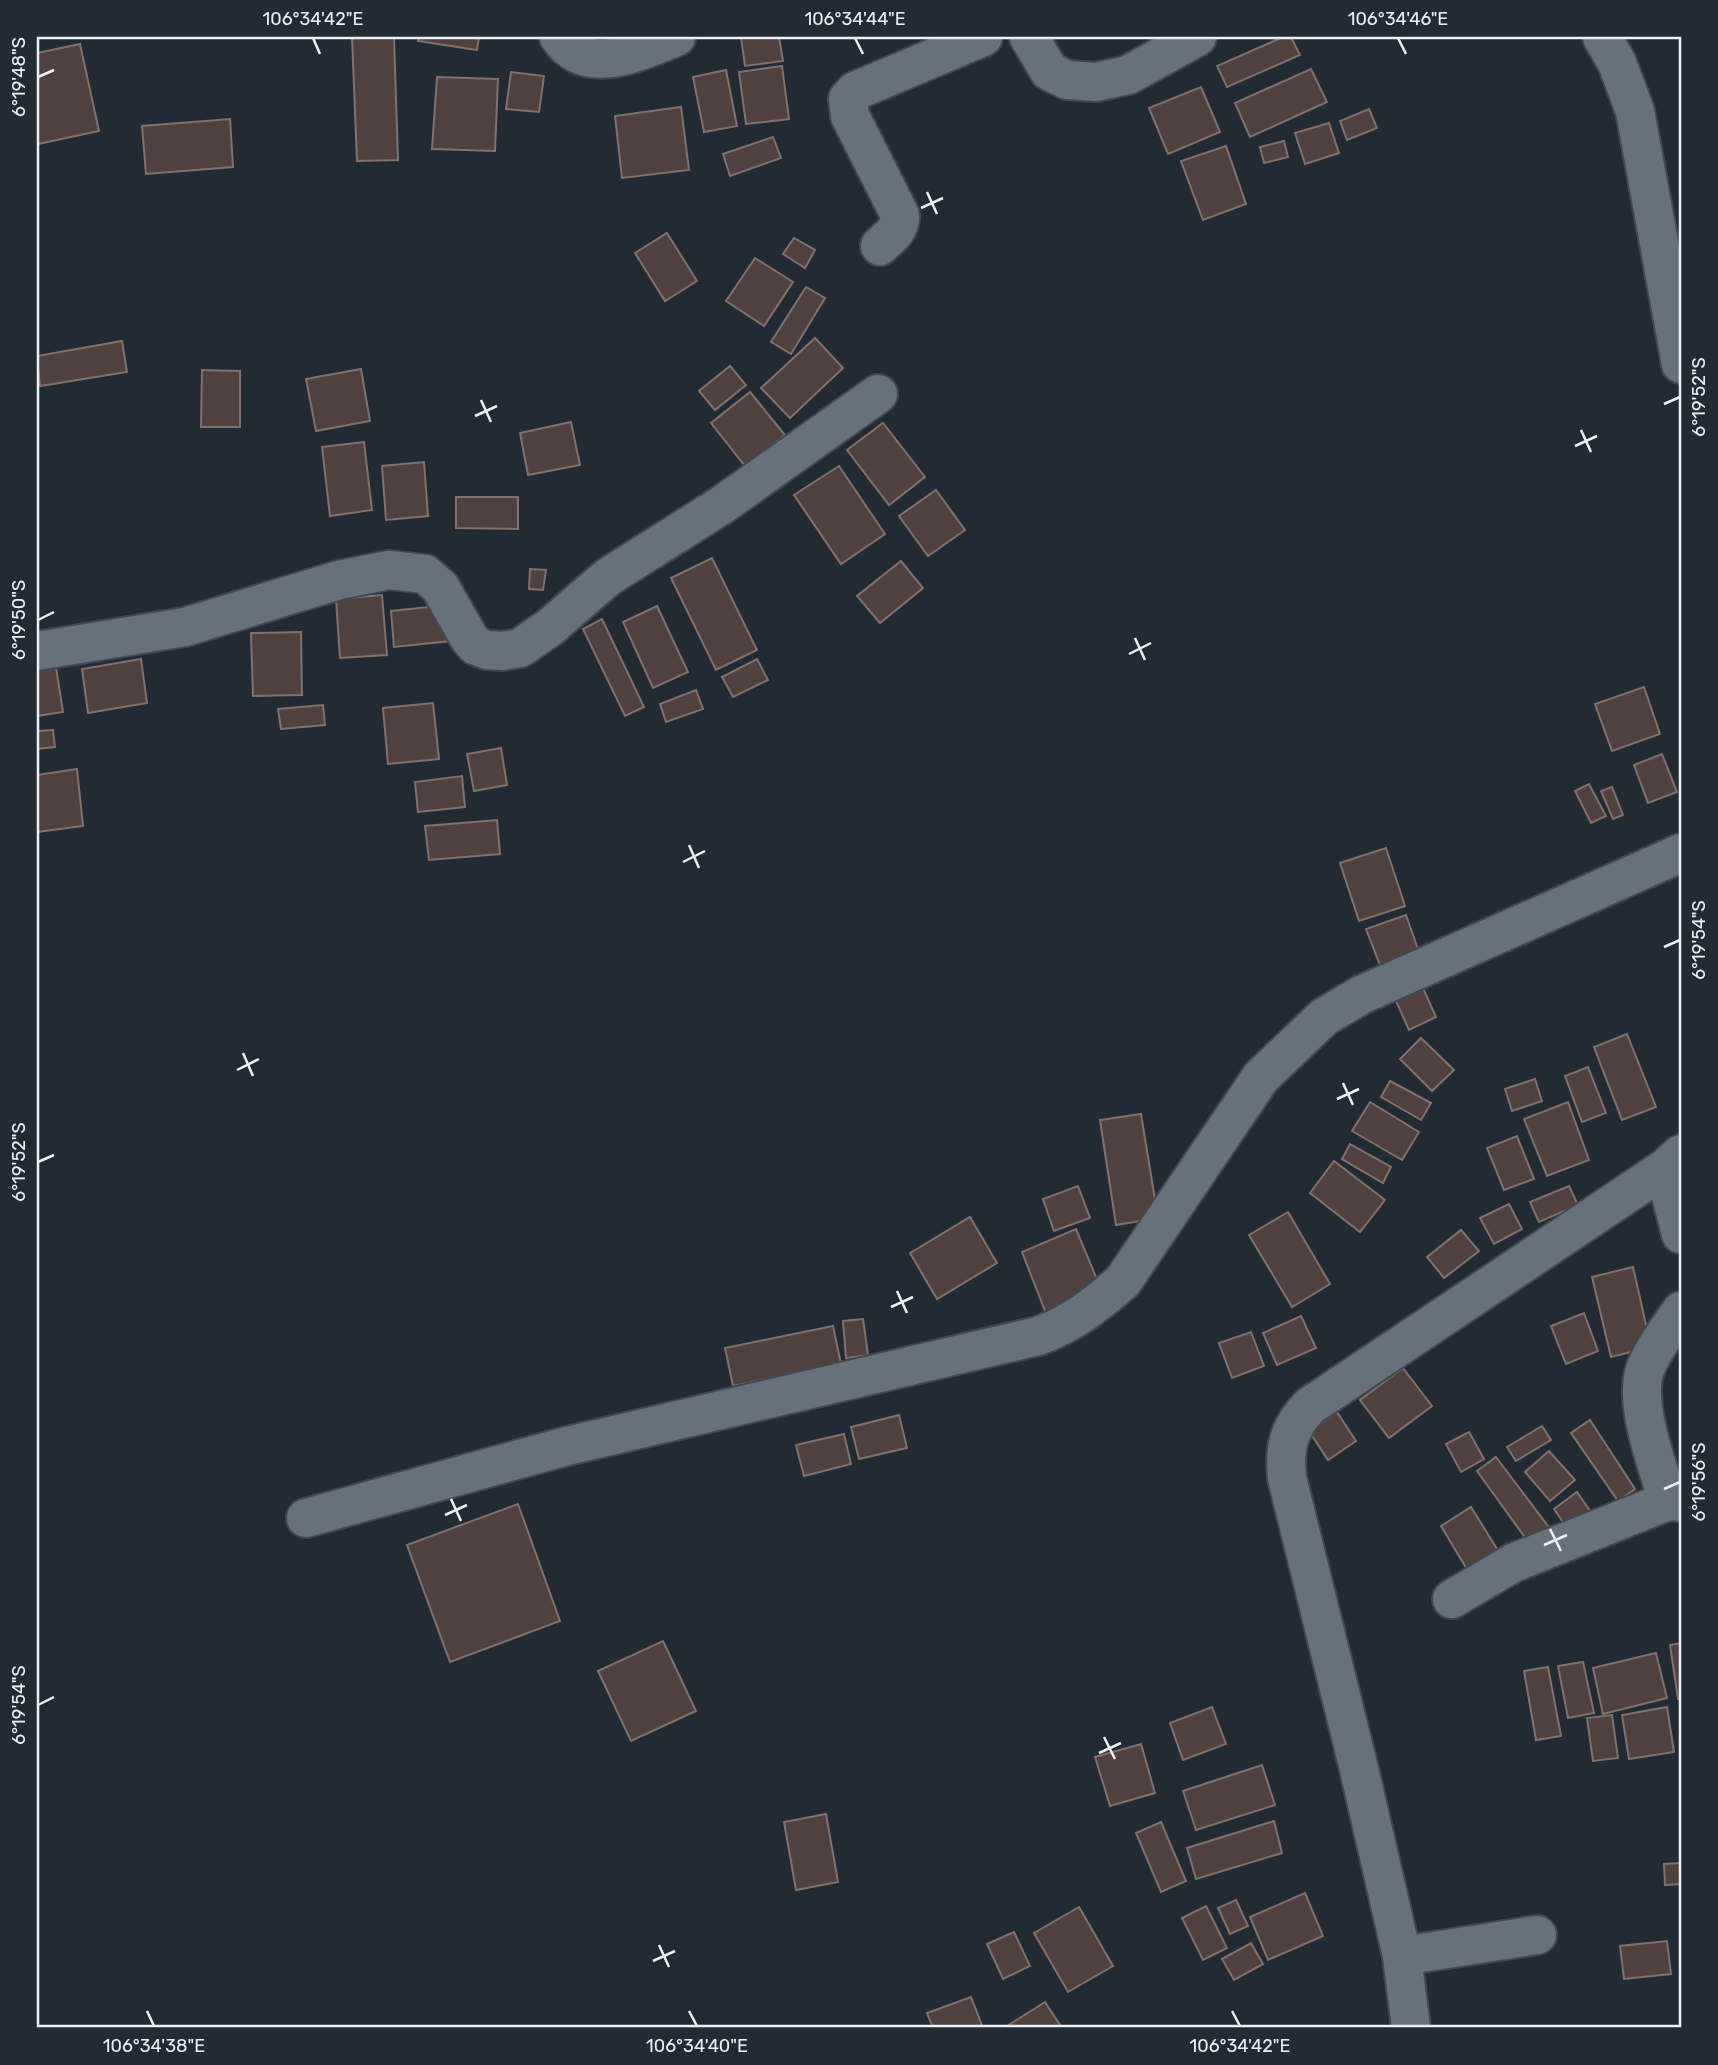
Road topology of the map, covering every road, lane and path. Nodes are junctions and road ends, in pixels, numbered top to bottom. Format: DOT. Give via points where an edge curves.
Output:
graph roads {
  1 [pos="559,37"];
  2 [pos="676,37"];
  3 [pos="983,37"];
  4 [pos="1030,37"];
  5 [pos="1197,37"];
  6 [pos="1602,37"];
  7 [pos="880,246"];
  8 [pos="1681,364"];
  9 [pos="878,394"];
  10 [pos="37,652"];
  11 [pos="1681,853"];
  12 [pos="1673,1161"];
  13 [pos="1681,1234"];
  14 [pos="1681,1311"];
  15 [pos="1675,1501"];
  16 [pos="306,1518"];
  17 [pos="1452,1599"];
  18 [pos="1538,1935"];
  19 [pos="1402,1956"];
  20 [pos="1411,2028"];
  1 -- 2 [label="street" via="576,54 591,59 633,54"];
  3 -- 7 [label="street" via="855,91 848,99 850,116 900,215 897,230"];
  4 -- 5 [label="street" via="1049,71 1067,80 1096,82 1128,75"];
  6 -- 8 [label="street" via="1635,111"];
  9 -- 10 [label="street" via="722,505 608,578 520,648 502,651 476,646 440,587 425,575 389,570 339,580 185,627"];
  11 -- 16 [label="street" via="1361,995 1324,1017 1261,1077 1123,1281 1062,1328 567,1446"];
  12 -- 13 [label="street"];
  12 -- 19 [label="street" via="1310,1406 1289,1436 1287,1478"];
  14 -- 15 [label="street" via="1645,1369 1642,1400 1645,1421"];
  15 -- 17 [label="street" via="1513,1563"];
  18 -- 19 [label="street"];
  19 -- 20 [label="street"];
}
